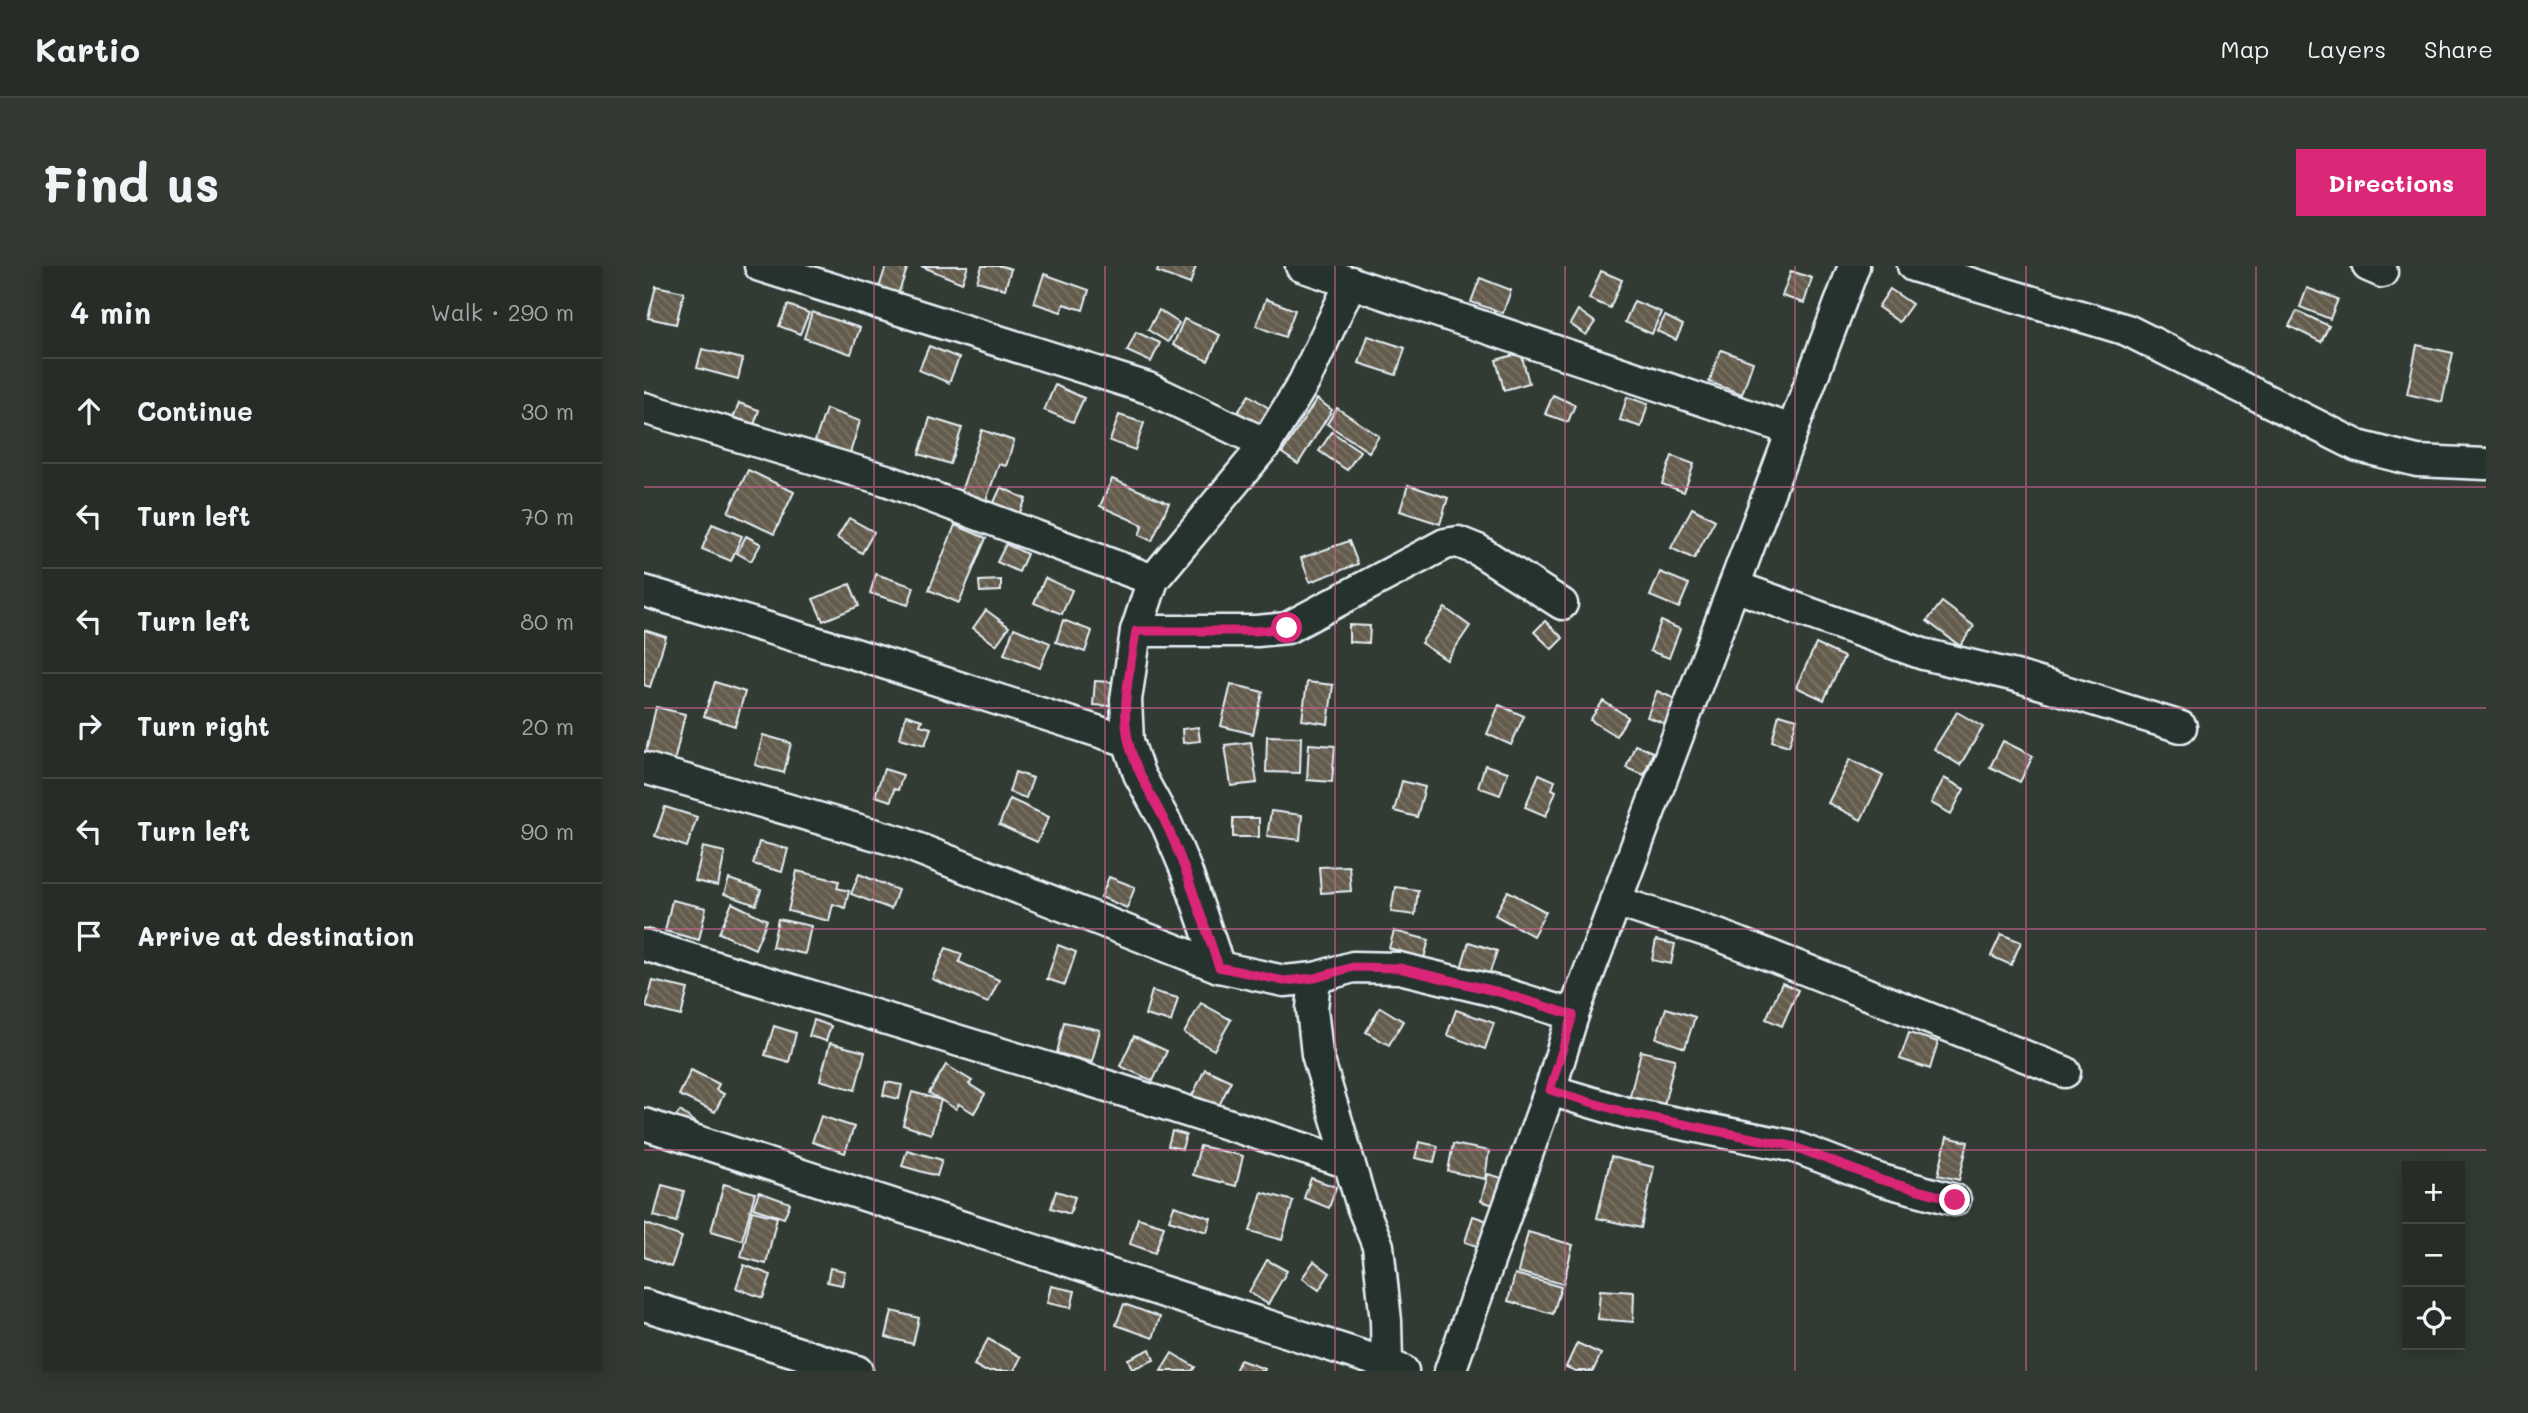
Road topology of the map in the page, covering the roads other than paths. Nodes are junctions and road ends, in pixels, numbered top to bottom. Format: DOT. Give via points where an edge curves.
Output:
graph roads {
  1 [pos="760,266"];
  2 [pos="1301,266"];
  3 [pos="1854,266"];
  4 [pos="1913,266"];
  5 [pos="1351,282"];
  6 [pos="644,408"];
  7 [pos="1792,430"];
  8 [pos="1266,444"];
  9 [pos="2486,464"];
  10 [pos="1153,580"];
  11 [pos="1734,586"];
  12 [pos="644,591"];
  13 [pos="1562,604"];
  14 [pos="1136,631"];
  15 [pos="2181,727"];
  16 [pos="1128,741"];
  17 [pos="644,768"];
  18 [pos="1615,901"];
  19 [pos="644,945"];
  20 [pos="1219,967"];
  21 [pos="1315,978"];
  22 [pos="1573,1015"];
  23 [pos="2066,1072"];
  24 [pos="1550,1090"];
  25 [pos="644,1124"];
  26 [pos="1349,1163"];
  27 [pos="1955,1200"];
  28 [pos="644,1305"];
  29 [pos="1395,1367"];
  30 [pos="857,1371"];
  31 [pos="1450,1371"];
  1 -- 8 [label="street" via="1148,388"];
  2 -- 5 [label="street"];
  3 -- 7 [label="street"];
  4 -- 9 [label="street" via="2127,330 2358,446 2417,461"];
  5 -- 7 [label="street"];
  5 -- 8 [label="street" via="1304,382"];
  6 -- 10 [label="street" via="886,480"];
  7 -- 11 [label="street"];
  8 -- 10 [label="street"];
  10 -- 14 [label="street"];
  11 -- 15 [label="street" via="1923,654 2016,676"];
  11 -- 18 [label="street"];
  12 -- 16 [label="street"];
  13 -- 14 [label="street" via="1458,542 1445,544 1287,628"];
  14 -- 16 [label="street" via="1126,699"];
  16 -- 20 [label="street" via="1186,870"];
  17 -- 20 [label="street" via="901,842"];
  18 -- 22 [label="street"];
  18 -- 23 [label="street" via="1718,935"];
  19 -- 26 [label="street"];
  20 -- 21 [label="street" via="1284,981"];
  21 -- 22 [label="street" via="1353,967 1399,968"];
  21 -- 26 [label="street" via="1312,1009 1317,1054"];
  22 -- 24 [label="street"];
  24 -- 27 [label="street" via="1627,1113 1792,1146 1881,1180"];
  24 -- 31 [label="street"];
  25 -- 29 [label="street"];
  26 -- 29 [label="street" via="1378,1246"];
  28 -- 30 [label="street"];
}
